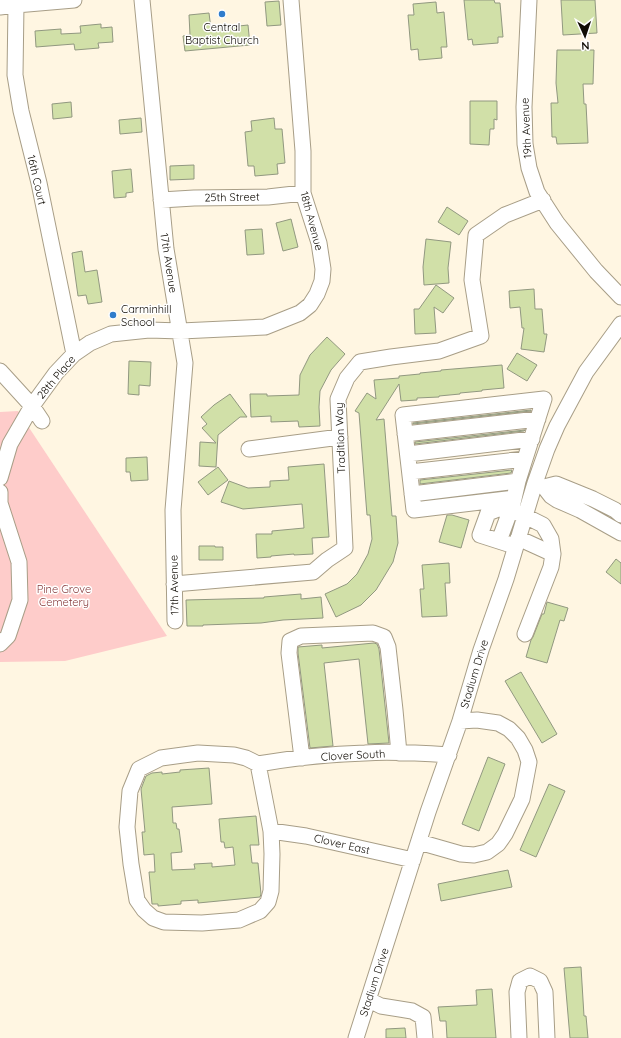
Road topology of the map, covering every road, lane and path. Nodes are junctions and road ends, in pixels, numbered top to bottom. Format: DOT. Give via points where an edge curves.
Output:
graph roads {
  1 [pos="74,0"];
  2 [pos="142,0"];
  3 [pos="291,0"];
  4 [pos="529,0"];
  5 [pos="16,4"];
  6 [pos="0,7"];
  7 [pos="303,193"];
  8 [pos="161,200"];
  9 [pos="542,200"];
  10 [pos="621,297"];
  11 [pos="621,324"];
  12 [pos="180,331"];
  13 [pos="74,354"];
  14 [pos="0,371"];
  15 [pos="32,406"];
  16 [pos="538,419"];
  17 [pos="42,421"];
  18 [pos="405,434"];
  19 [pos="340,437"];
  20 [pos="532,439"];
  21 [pos="249,449"];
  22 [pos="408,454"];
  23 [pos="525,459"];
  24 [pos="410,472"];
  25 [pos="0,478"];
  26 [pos="518,481"];
  27 [pos="540,485"];
  28 [pos="0,492"];
  29 [pos="412,494"];
  30 [pos="512,504"];
  31 [pos="621,515"];
  32 [pos="525,516"];
  33 [pos="621,533"];
  34 [pos="499,541"];
  35 [pos="517,542"];
  36 [pos="553,554"];
  37 [pos="174,584"];
  38 [pos="175,621"];
  39 [pos="524,634"];
  40 [pos="0,644"];
  41 [pos="460,721"];
  42 [pos="399,753"];
  43 [pos="449,755"];
  44 [pos="302,758"];
  45 [pos="258,764"];
  46 [pos="271,831"];
  47 [pos="419,842"];
  48 [pos="413,860"];
  49 [pos="369,1000"];
  50 [pos="356,1038"];
  51 [pos="425,1038"];
  52 [pos="519,1038"];
  53 [pos="547,1038"];
  1 -- 5 [label="street"];
  2 -- 8 [label="street, 17th Avenue"];
  3 -- 7 [label="street, 18th Avenue" via="303,151"];
  4 -- 9 [label="street, 19th Avenue" via="524,107 525,144 529,168"];
  5 -- 6 [label="street"];
  5 -- 13 [label="street, 16th Court" via="15,75"];
  7 -- 8 [label="street, 25th Street" via="268,197"];
  7 -- 12 [label="street, 18th Avenue" via="323,269 322,281 310,305 300,313 265,326"];
  8 -- 12 [label="street, 17th Avenue" via="166,249"];
  9 -- 10 [label="street, 19th Avenue" via="596,271"];
  9 -- 19 [label="street, Tradition Way" via="505,215 476,235 472,280 481,336 439,351 360,362 347,378 338,400"];
  11 -- 27 [label="street, Stadium Drive" via="586,372 557,426 547,449"];
  12 -- 13 [label="street, 28th Place" via="149,330 111,334 90,343"];
  12 -- 37 [label="street, 17th Avenue" via="185,363 173,510"];
  13 -- 15 [label="street, 28th Place"];
  14 -- 15 [label="street"];
  15 -- 17 [label="street"];
  15 -- 25 [label="street, 28th Place" via="10,444"];
  16 -- 18 [label="street"];
  16 -- 18 [label="street" via="544,399 403,415"];
  16 -- 20 [label="street"];
  18 -- 22 [label="street"];
  19 -- 21 [label="street"];
  19 -- 37 [label="street, Tradition Way" via="344,548 313,572"];
  20 -- 22 [label="street"];
  20 -- 23 [label="street"];
  22 -- 24 [label="street"];
  23 -- 24 [label="street"];
  23 -- 26 [label="street"];
  24 -- 29 [label="street"];
  26 -- 29 [label="street"];
  26 -- 30 [label="street"];
  27 -- 31 [label="street" via="556,484 593,499"];
  27 -- 32 [label="street, Stadium Drive"];
  27 -- 33 [label="street" via="557,500"];
  28 -- 40 [label="street" via="0,504 18,562 20,600 8,636"];
  29 -- 30 [label="street" via="414,510"];
  30 -- 32 [label="street"];
  30 -- 34 [label="street"];
  30 -- 34 [label="street" via="488,513 480,535"];
  32 -- 35 [label="street, Stadium Drive"];
  32 -- 36 [label="street" via="543,525 551,539"];
  34 -- 35 [label="street"];
  35 -- 36 [label="street"];
  35 -- 41 [label="street, Stadium Drive"];
  36 -- 39 [label="street" via="551,567"];
  37 -- 38 [label="street, 17th Avenue"];
  41 -- 43 [label="street, Stadium Drive"];
  41 -- 47 [label="street" via="498,723 518,738 529,762 522,799 505,834 498,844 487,852 461,854"];
  42 -- 43 [label="street, Clover South"];
  42 -- 44 [label="street, Clover South" via="366,752"];
  42 -- 44 [label="street" via="388,647 384,637 373,633 301,636 290,641 289,652"];
  43 -- 47 [label="street, Stadium Drive"];
  44 -- 45 [label="street, Clover South"];
  45 -- 46 [label="street"];
  45 -- 46 [label="street" via="234,755 198,753 161,758 140,769 130,791 127,828 138,900 153,918 164,922 202,923 239,920 260,911 268,902 271,891"];
  46 -- 48 [label="street, Clover East" via="306,836"];
  47 -- 48 [label="street, Stadium Drive"];
  48 -- 49 [label="street, Stadium Drive"];
  49 -- 50 [label="street, Stadium Drive"];
  49 -- 51 [label="street" via="381,1006 412,1010 423,1017"];
  52 -- 53 [label="street" via="517,992 520,981 530,976 540,981 545,992"];
}
